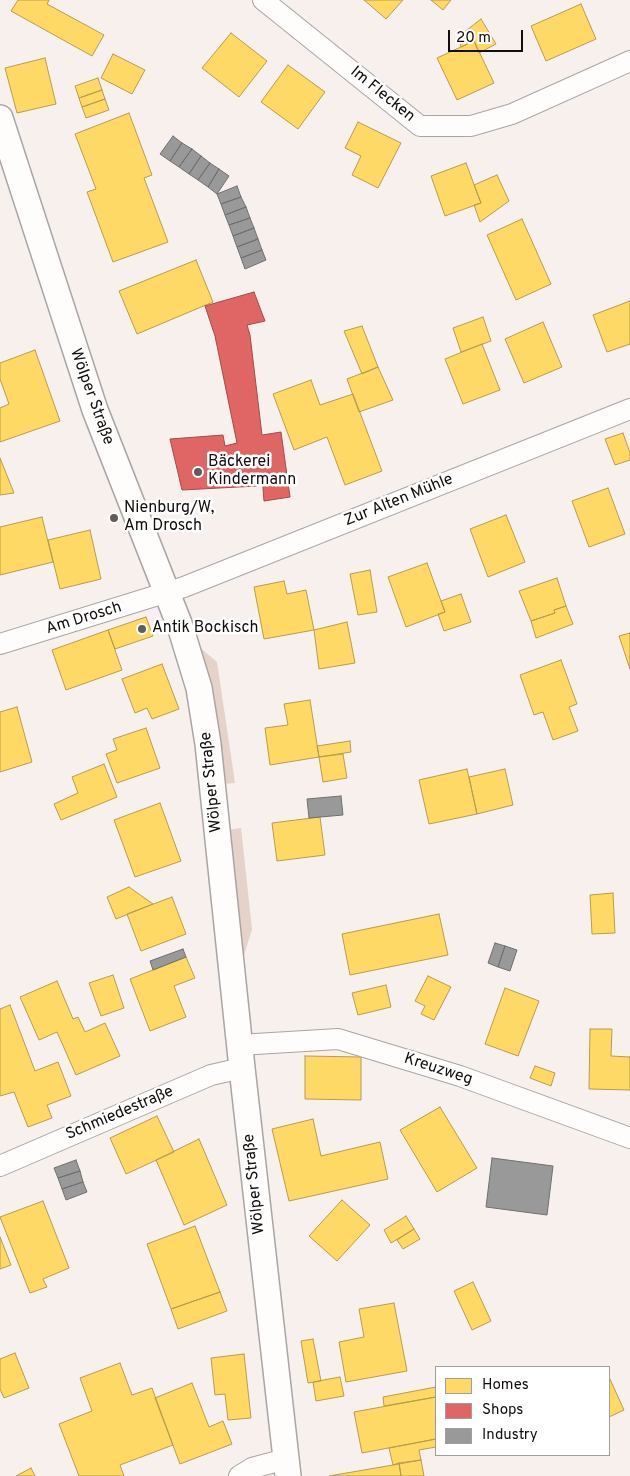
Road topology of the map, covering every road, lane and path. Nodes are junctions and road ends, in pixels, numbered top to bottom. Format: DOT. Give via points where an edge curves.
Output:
graph roads {
  1 [pos="263,0"];
  2 [pos="630,61"];
  3 [pos="0,118"];
  4 [pos="630,408"];
  5 [pos="167,593"];
  6 [pos="0,644"];
  7 [pos="240,1057"];
  8 [pos="630,1138"];
  9 [pos="0,1166"];
  10 [pos="287,1467"];
  11 [pos="239,1476"];
  1 -- 2 [label="street, Im Flecken" via="420,126 471,126 512,114"];
  3 -- 5 [label="street, Wölper Straße" via="95,410"];
  4 -- 5 [label="street, Zur Alten Mühle"];
  5 -- 6 [label="street, Am Drosch"];
  5 -- 7 [label="street, Wölper Straße" via="199,688 208,744"];
  7 -- 8 [label="street, Kreuzweg" via="338,1039 460,1076"];
  7 -- 9 [label="street, Schmiedestraße" via="211,1075"];
  7 -- 10 [label="street, Wölper Straße"];
  10 -- 11 [label="street" via="252,1468"];
}
